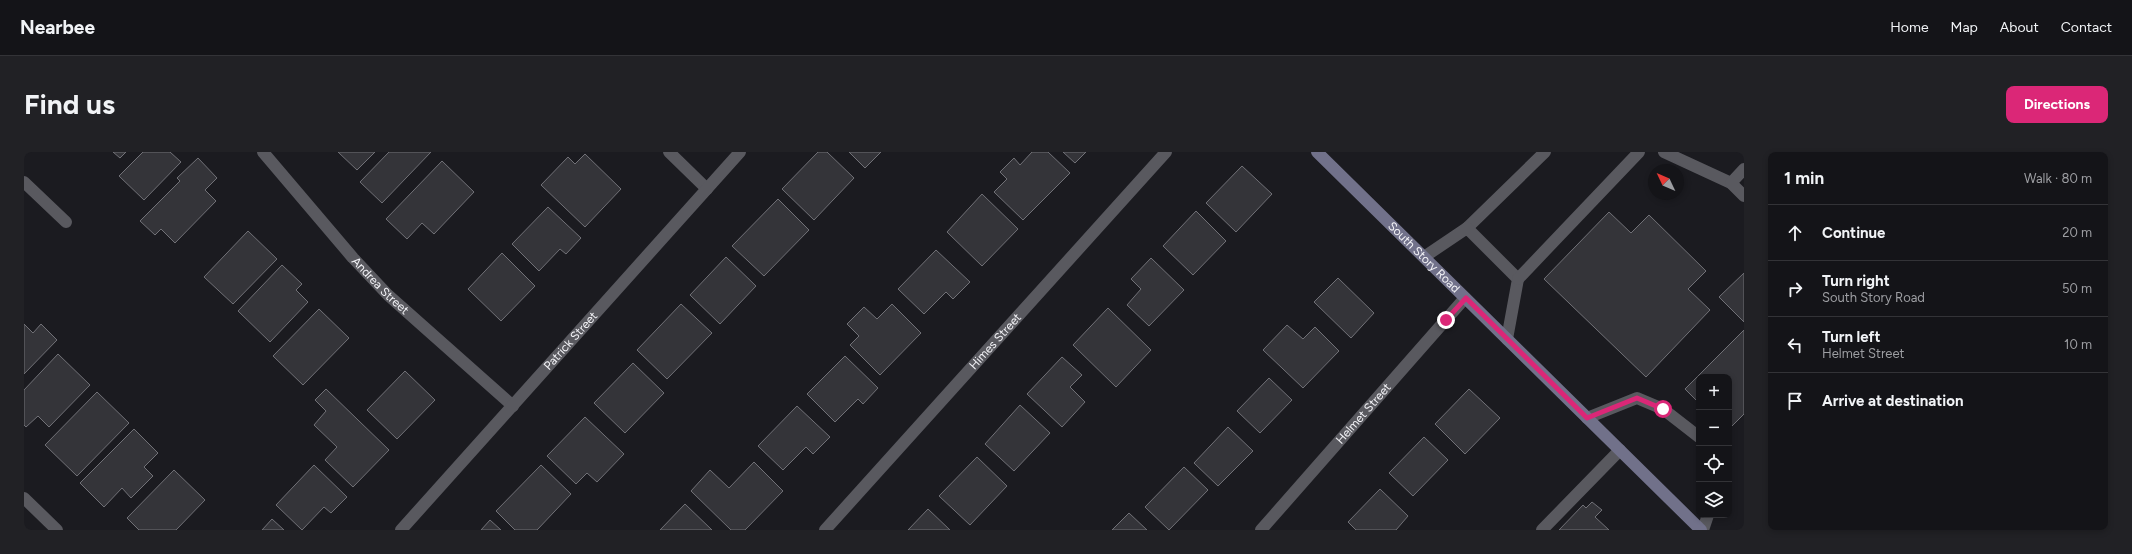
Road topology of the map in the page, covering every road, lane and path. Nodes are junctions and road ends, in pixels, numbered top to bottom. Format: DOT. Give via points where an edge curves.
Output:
graph roads {
  1 [pos="263,152"];
  2 [pos="669,152"];
  3 [pos="740,152"];
  4 [pos="1166,152"];
  5 [pos="1318,152"];
  6 [pos="1545,152"];
  7 [pos="1639,152"];
  8 [pos="1664,152"];
  9 [pos="1744,169"];
  10 [pos="24,182"];
  11 [pos="1731,183"];
  12 [pos="707,189"];
  13 [pos="1744,196"];
  14 [pos="66,222"];
  15 [pos="1467,228"];
  16 [pos="1424,257"];
  17 [pos="1518,278"];
  18 [pos="1466,298"];
  19 [pos="1507,339"];
  20 [pos="513,406"];
  21 [pos="1587,418"];
  22 [pos="1696,435"];
  23 [pos="1620,450"];
  24 [pos="24,498"];
  25 [pos="1707,518"];
  26 [pos="57,530"];
  27 [pos="401,530"];
  28 [pos="824,530"];
  29 [pos="1261,530"];
  30 [pos="1542,530"];
  31 [pos="1702,530"];
  1 -- 20 [label="street, Andrea Street" via="353,258 388,295"];
  2 -- 12 [label="street"];
  3 -- 12 [label="street, Patrick Street"];
  4 -- 28 [label="street, Himes Street"];
  5 -- 16 [label="main road, South Story Road"];
  6 -- 15 [label="street"];
  7 -- 17 [label="street"];
  8 -- 11 [label="street"];
  9 -- 11 [label="street"];
  10 -- 14 [label="street"];
  11 -- 13 [label="street"];
  12 -- 20 [label="street, Patrick Street"];
  15 -- 16 [label="street"];
  15 -- 17 [label="street"];
  16 -- 18 [label="main road, South Story Road"];
  17 -- 19 [label="street"];
  18 -- 19 [label="main road, South Story Road"];
  18 -- 29 [label="street, Helmet Street"];
  19 -- 21 [label="main road, South Story Road"];
  20 -- 27 [label="street, Patrick Street"];
  21 -- 22 [label="street" via="1637,398 1663,409"];
  21 -- 23 [label="main road, South Story Road"];
  23 -- 30 [label="street"];
  23 -- 31 [label="main road, South Story Road"];
  24 -- 26 [label="street"];
  25 -- 31 [label="street"];
}
